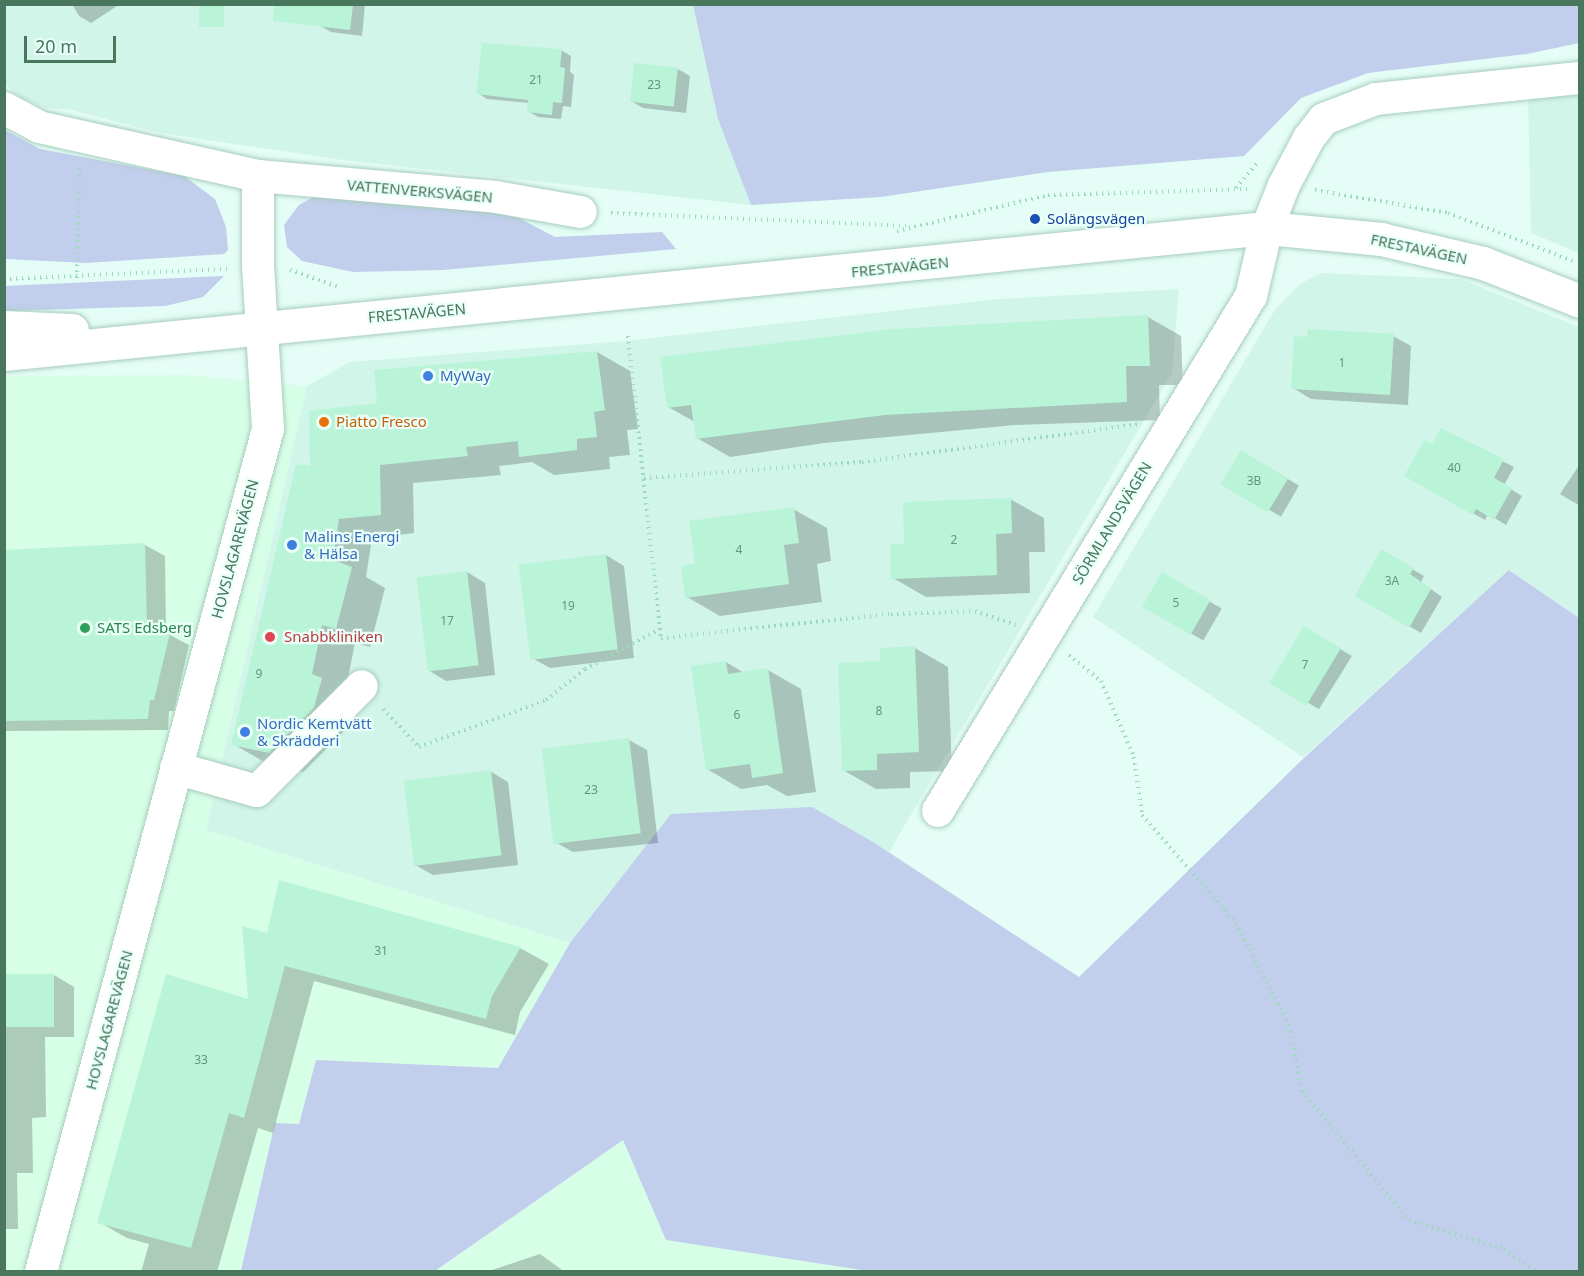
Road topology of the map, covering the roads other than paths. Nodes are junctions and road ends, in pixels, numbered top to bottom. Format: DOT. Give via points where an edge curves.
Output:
graph roads {
  1 [pos="1580,78"];
  2 [pos="4,108"];
  3 [pos="258,176"];
  4 [pos="581,212"];
  5 [pos="1267,228"];
  6 [pos="1580,301"];
  7 [pos="4,327"];
  8 [pos="263,327"];
  9 [pos="51,330"];
  10 [pos="212,332"];
  11 [pos="4,334"];
  12 [pos="4,354"];
  13 [pos="362,686"];
  14 [pos="176,768"];
  15 [pos="938,812"];
  16 [pos="40,1272"];
  1 -- 5 [label="street" via="1376,99 1324,119 1288,177"];
  2 -- 3 [label="street, VATTENVERKSVÄGEN" via="39,127"];
  3 -- 4 [label="street, VATTENVERKSVÄGEN" via="496,197"];
  3 -- 8 [label="street" via="258,267"];
  5 -- 6 [label="street, FRESTAVÄGEN" via="1381,239 1483,263"];
  5 -- 8 [label="street, FRESTAVÄGEN"];
  5 -- 15 [label="street, SÖRMLANDSVÄGEN" via="1251,296"];
  7 -- 9 [label="street, FRESTAVÄGEN"];
  8 -- 10 [label="street, FRESTAVÄGEN"];
  8 -- 14 [label="street, HOVSLAGAREVÄGEN" via="268,429"];
  9 -- 10 [label="street, FRESTAVÄGEN"];
  9 -- 11 [label="street, FRESTAVÄGEN"];
  10 -- 12 [label="street, FRESTAVÄGEN"];
  13 -- 14 [label="street" via="257,791"];
  14 -- 16 [label="street, HOVSLAGAREVÄGEN"];
}
